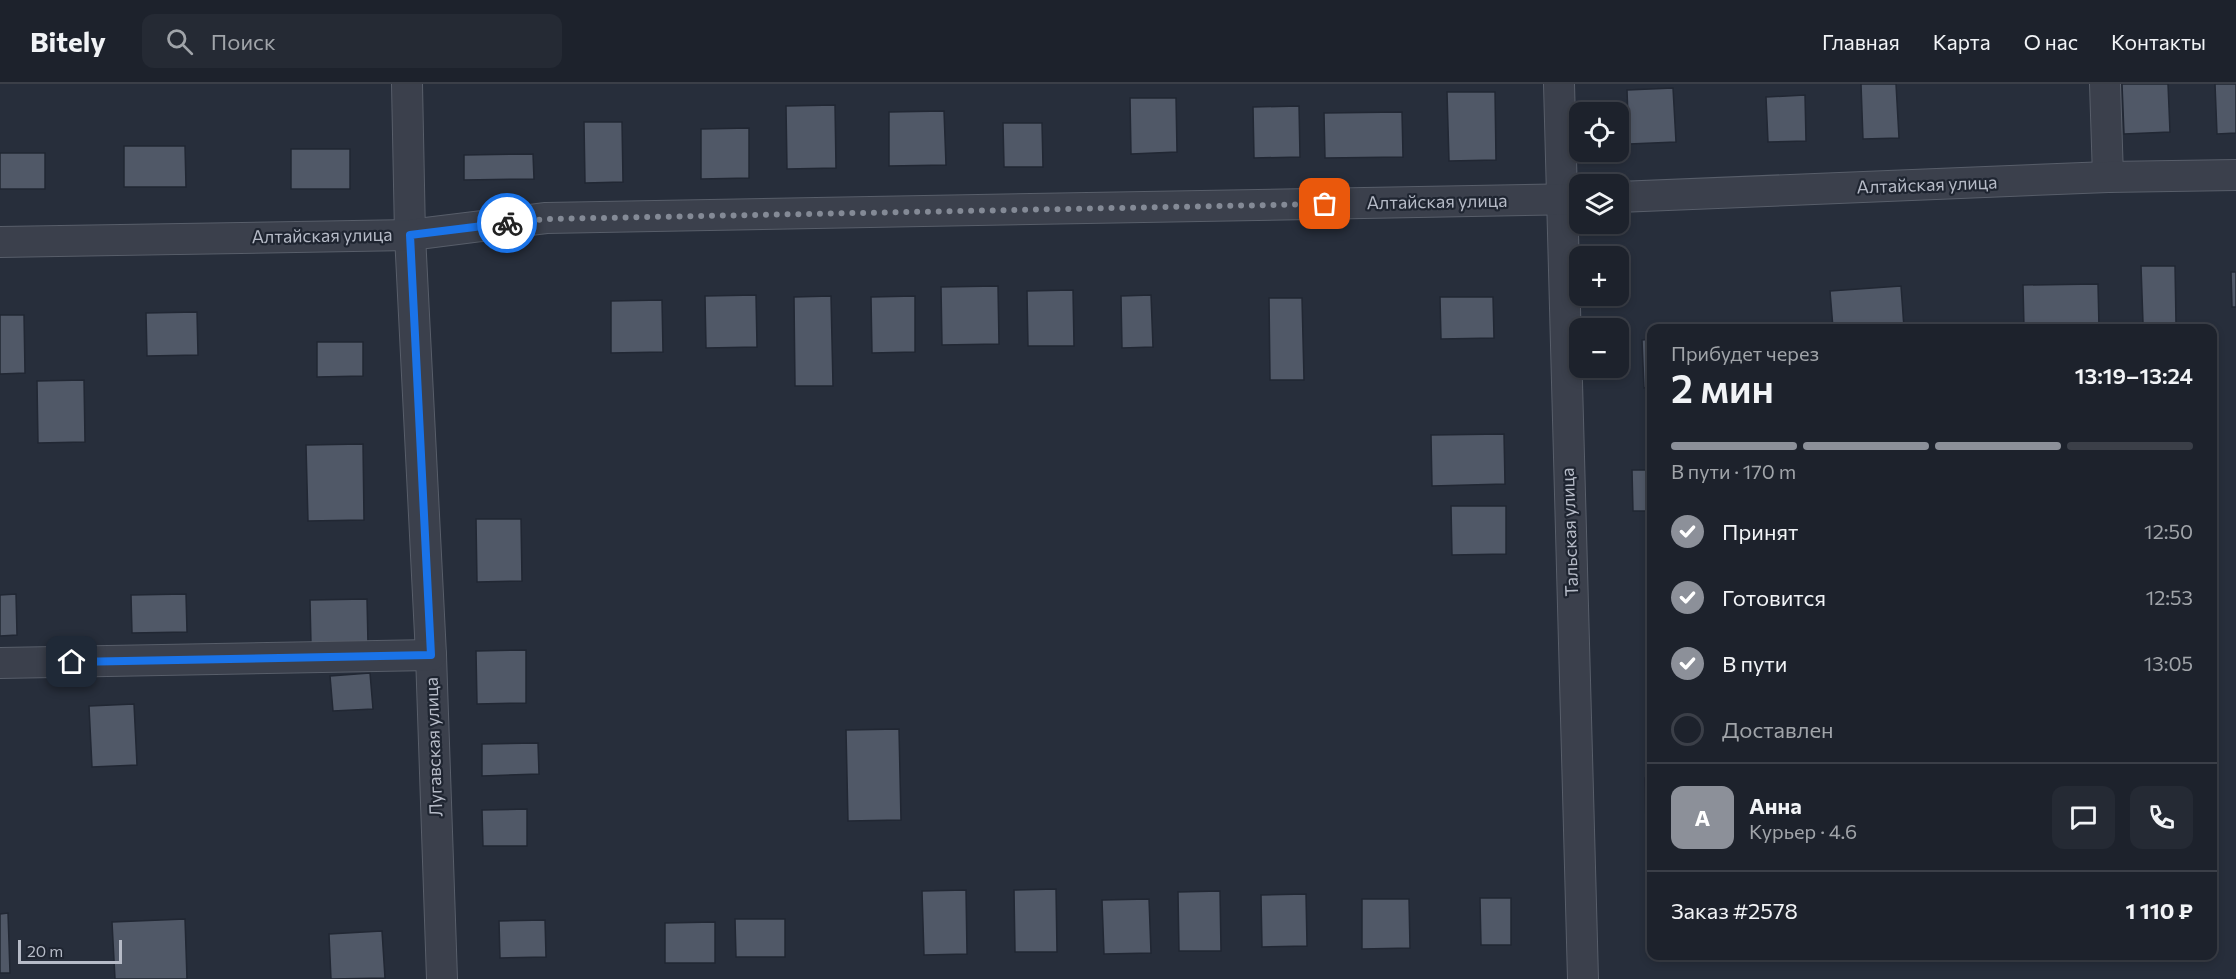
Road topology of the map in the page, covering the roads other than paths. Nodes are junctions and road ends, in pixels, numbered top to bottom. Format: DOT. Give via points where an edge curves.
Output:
graph roads {
  1 [pos="407,84"];
  2 [pos="1558,84"];
  3 [pos="2105,84"];
  4 [pos="2236,174"];
  5 [pos="2108,177"];
  6 [pos="1569,189"];
  7 [pos="1629,197"];
  8 [pos="1569,199"];
  9 [pos="1571,234"];
  10 [pos="410,235"];
  11 [pos="0,242"];
  12 [pos="431,655"];
  13 [pos="0,663"];
  14 [pos="442,979"];
  15 [pos="1583,979"];
  1 -- 10 [label="street, Лугавская улица"];
  2 -- 6 [label="street, Тальская улица"];
  3 -- 5 [label="street"];
  4 -- 5 [label="street, Алтайская улица"];
  5 -- 7 [label="street, Алтайская улица"];
  8 -- 10 [label="street, Алтайская улица" via="546,219"];
  9 -- 15 [label="street, Тальская улица"];
  10 -- 11 [label="street, Алтайская улица"];
  10 -- 12 [label="street, Лугавская улица"];
  12 -- 13 [label="street"];
  12 -- 14 [label="street, Лугавская улица"];
}
